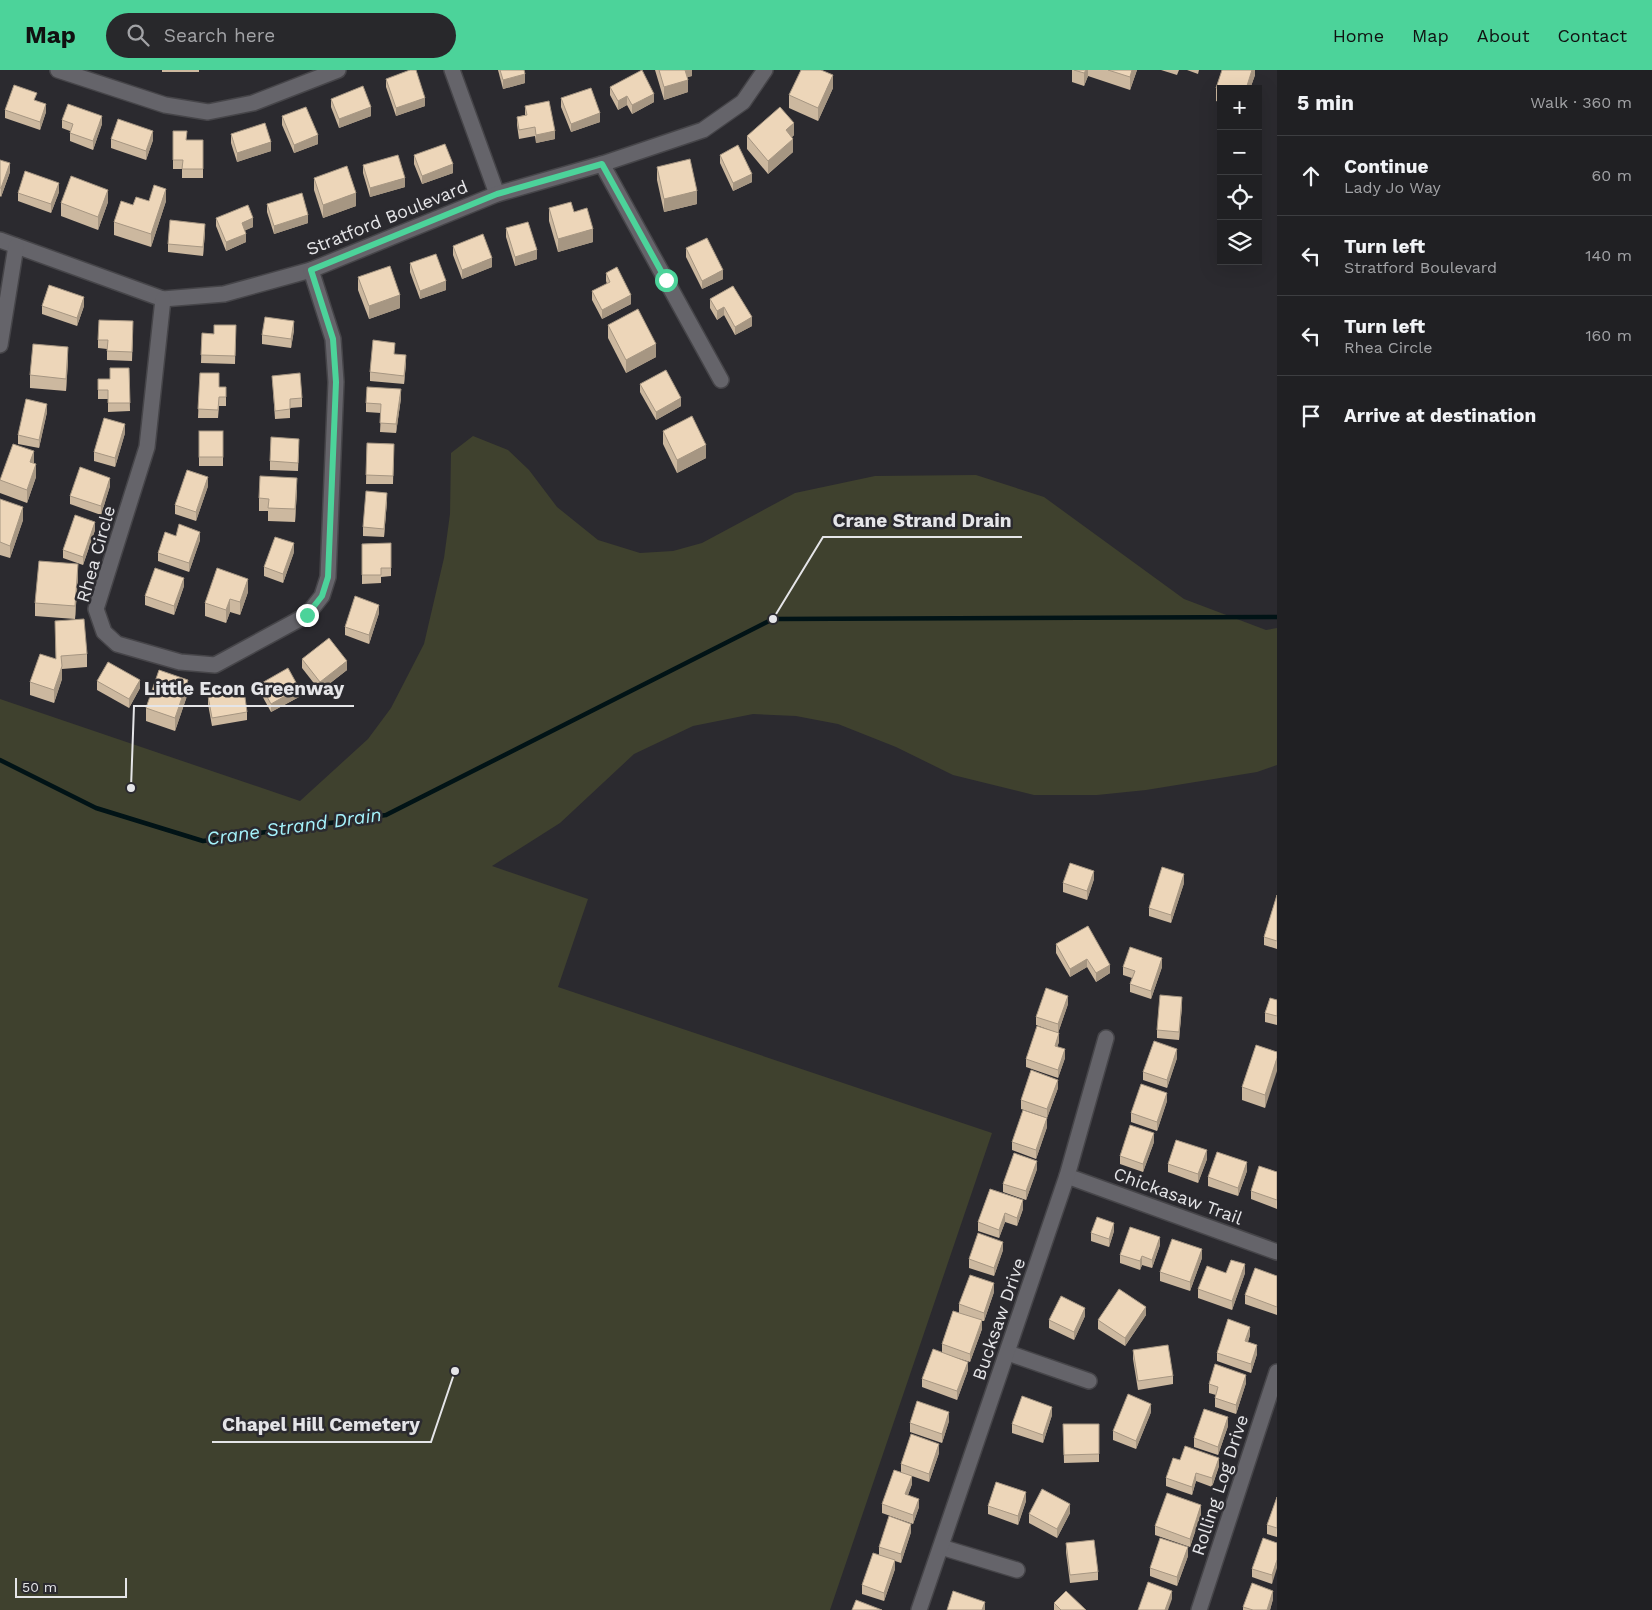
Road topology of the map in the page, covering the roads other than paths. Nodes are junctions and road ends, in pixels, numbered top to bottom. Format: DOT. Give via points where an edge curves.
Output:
graph roads {
  1 [pos="58,70"];
  2 [pos="338,70"];
  3 [pos="452,70"];
  4 [pos="765,70"];
  5 [pos="602,164"];
  6 [pos="497,194"];
  7 [pos="0,240"];
  8 [pos="16,246"];
  9 [pos="311,270"];
  10 [pos="163,299"];
  11 [pos="0,345"];
  12 [pos="721,380"];
  13 [pos="1106,1038"];
  14 [pos="1067,1176"];
  15 [pos="1277,1252"];
  16 [pos="1008,1353"];
  17 [pos="1277,1372"];
  18 [pos="1089,1381"];
  19 [pos="941,1548"];
  20 [pos="1017,1570"];
  21 [pos="919,1610"];
  22 [pos="1199,1610"];
  1 -- 2 [label="street" via="165,105 208,112 253,103"];
  3 -- 6 [label="street"];
  4 -- 5 [label="street, Stratford Boulevard" via="743,102 703,130"];
  5 -- 6 [label="street, Stratford Boulevard"];
  5 -- 12 [label="street"];
  6 -- 9 [label="street, Stratford Boulevard"];
  7 -- 8 [label="street, Stratford Boulevard"];
  8 -- 10 [label="street, Stratford Boulevard"];
  8 -- 11 [label="street"];
  9 -- 10 [label="street, Stratford Boulevard" via="224,294"];
  9 -- 10 [label="street, Rhea Circle" via="333,339 336,382 328,577 322,596 307,615 214,665 180,662 117,644 104,632 96,609 147,447"];
  13 -- 14 [label="street, Bucksaw Drive"];
  14 -- 15 [label="street, Chickasaw Trail"];
  14 -- 16 [label="street, Bucksaw Drive"];
  16 -- 18 [label="street"];
  16 -- 19 [label="street, Bucksaw Drive"];
  17 -- 22 [label="street, Rolling Log Drive"];
  19 -- 20 [label="street"];
  19 -- 21 [label="street, Bucksaw Drive"];
}
